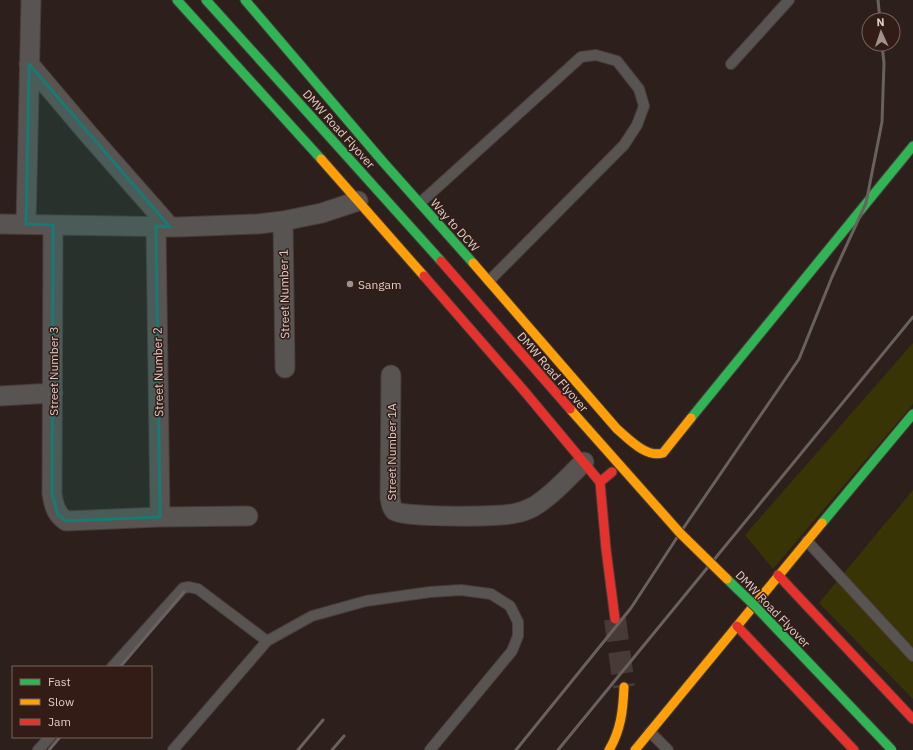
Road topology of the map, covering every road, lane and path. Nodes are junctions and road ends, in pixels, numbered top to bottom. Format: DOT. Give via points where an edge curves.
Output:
graph roads {
  1 [pos="31,0"];
  2 [pos="177,0"];
  3 [pos="206,0"];
  4 [pos="245,0"];
  5 [pos="789,0"];
  6 [pos="29,64"];
  7 [pos="731,64"];
  8 [pos="913,146"];
  9 [pos="358,201"];
  10 [pos="420,203"];
  11 [pos="283,221"];
  12 [pos="0,224"];
  13 [pos="26,224"];
  14 [pos="53,225"];
  15 [pos="163,226"];
  16 [pos="490,281"];
  17 [pos="285,368"];
  18 [pos="391,375"];
  19 [pos="53,393"];
  20 [pos="0,396"];
  21 [pos="913,414"];
  22 [pos="634,453"];
  23 [pos="584,462"];
  24 [pos="600,482"];
  25 [pos="248,516"];
  26 [pos="160,517"];
  27 [pos="807,541"];
  28 [pos="778,575"];
  29 [pos="615,619"];
  30 [pos="737,626"];
  31 [pos="267,641"];
  32 [pos="913,656"];
  33 [pos="113,666"];
  34 [pos="624,687"];
  35 [pos="913,719"];
  36 [pos="650,732"];
  37 [pos="49,738"];
  38 [pos="38,750"];
  39 [pos="173,750"];
  40 [pos="430,750"];
  41 [pos="608,750"];
  42 [pos="635,750"];
  43 [pos="668,750"];
  44 [pos="854,750"];
  45 [pos="892,750"];
  1 -- 6 [label="street"];
  2 -- 9 [label="street"];
  3 -- 45 [label="street, DMW Road Flyover, bridge" via="401,215 675,528"];
  4 -- 10 [label="street, Way to DCW"];
  5 -- 7 [label="lane"];
  6 -- 13 [label="street"];
  6 -- 15 [label="street"];
  8 -- 22 [label="street, Way to DCW" via="663,453"];
  9 -- 11 [label="street" via="322,213"];
  9 -- 23 [label="street"];
  10 -- 16 [label="street, Way to DCW"];
  10 -- 16 [label="lane" via="580,57 596,55 617,61 639,89 644,106 637,125 624,145"];
  11 -- 15 [label="street"];
  11 -- 17 [label="street, Street Number 1"];
  12 -- 13 [label="street"];
  13 -- 14 [label="street"];
  14 -- 15 [label="street"];
  14 -- 19 [label="street, Street Number 3"];
  15 -- 26 [label="street, Street Number 2"];
  16 -- 22 [label="street, Way to DCW" via="617,429"];
  18 -- 23 [label="street, Street Number 1A" via="390,498 394,511 402,514 445,516 516,514 533,507"];
  19 -- 20 [label="street"];
  19 -- 26 [label="street, Street Number 3" via="52,494 58,516 66,521"];
  21 -- 27 [label="street"];
  22 -- 24 [label="street"];
  23 -- 24 [label="street"];
  24 -- 29 [label="street"];
  25 -- 26 [label="street"];
  27 -- 28 [label="street"];
  27 -- 32 [label="lane"];
  28 -- 30 [label="street"];
  28 -- 35 [label="street"];
  30 -- 36 [label="street"];
  30 -- 44 [label="street"];
  31 -- 33 [label="lane" via="198,589 182,588"];
  31 -- 39 [label="lane"];
  31 -- 40 [label="lane" via="312,616 366,601 461,590 491,594 510,606 518,622 518,636 512,652"];
  34 -- 41 [label="street" via="621,726"];
  36 -- 42 [label="street"];
  36 -- 43 [label="lane"];
  37 -- 38 [label="lane"];
}
